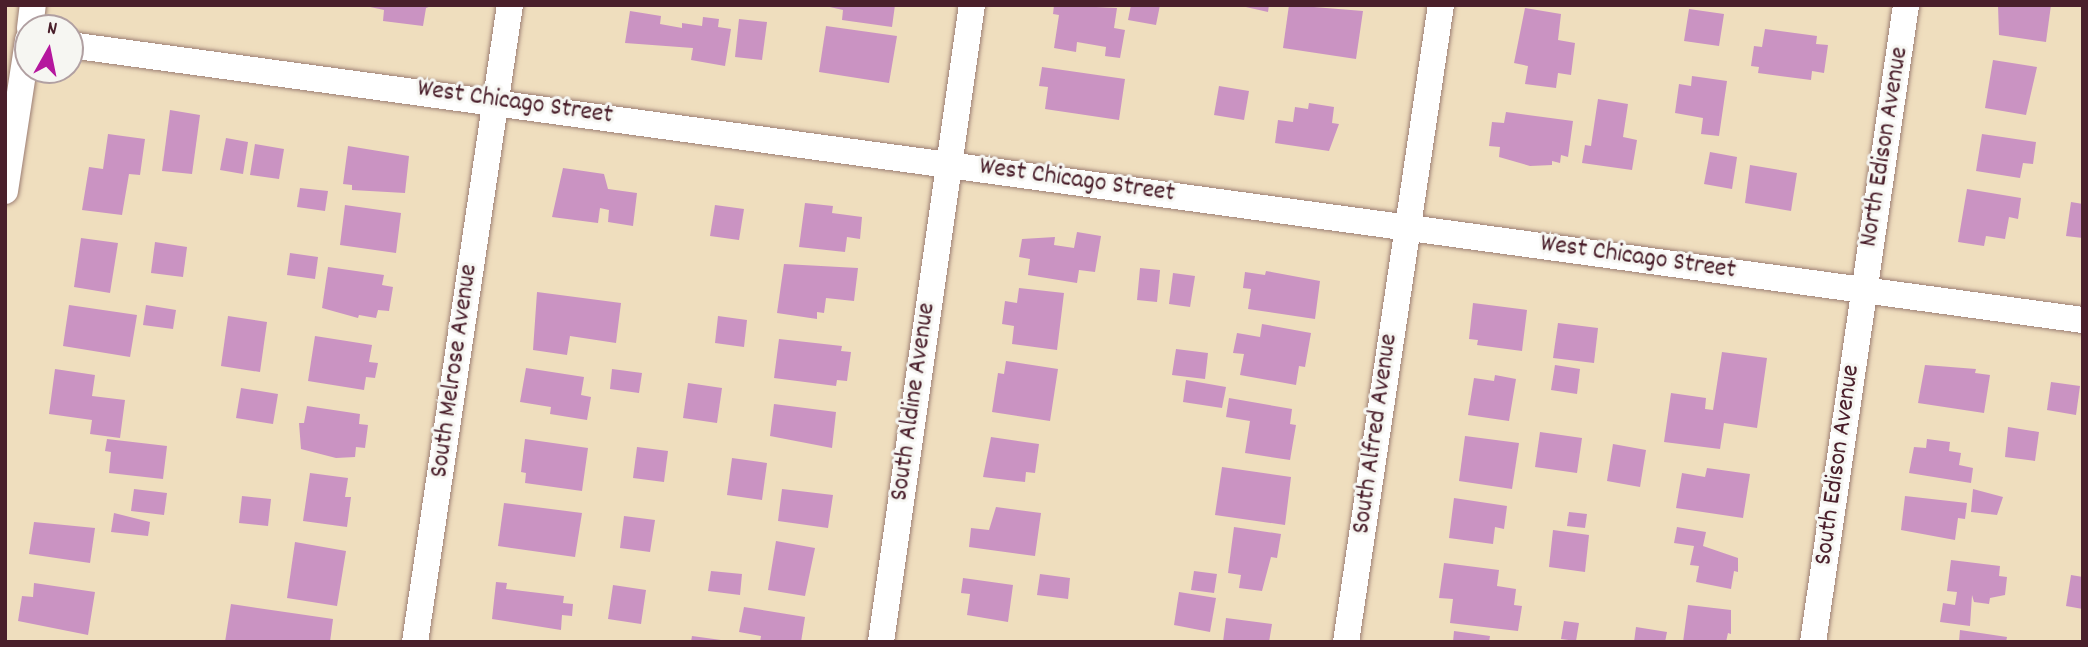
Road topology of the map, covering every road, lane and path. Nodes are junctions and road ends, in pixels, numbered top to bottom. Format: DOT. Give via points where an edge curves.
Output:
graph roads {
  1 [pos="510,5"];
  2 [pos="972,5"];
  3 [pos="1441,5"];
  4 [pos="1906,5"];
  5 [pos="84,47"];
  6 [pos="21,84"];
  7 [pos="495,100"];
  8 [pos="947,163"];
  9 [pos="5,191"];
  10 [pos="1407,226"];
  11 [pos="1863,289"];
  12 [pos="2083,320"];
  13 [pos="415,642"];
  14 [pos="881,642"];
  15 [pos="1346,642"];
  16 [pos="1814,642"];
  1 -- 7 [label="street, South Melrose Avenue"];
  2 -- 8 [label="street, South Aldine Avenue"];
  3 -- 10 [label="street, South Alfred Avenue"];
  4 -- 11 [label="street, North Edison Avenue"];
  5 -- 7 [label="street, West Chicago Street"];
  6 -- 9 [label="street"];
  7 -- 8 [label="street, West Chicago Street"];
  7 -- 13 [label="street, South Melrose Avenue"];
  8 -- 10 [label="street, West Chicago Street"];
  8 -- 14 [label="street, South Aldine Avenue"];
  10 -- 11 [label="street, West Chicago Street"];
  10 -- 15 [label="street, South Alfred Avenue"];
  11 -- 12 [label="street, West Chicago Street"];
  11 -- 16 [label="street, South Edison Avenue"];
}
